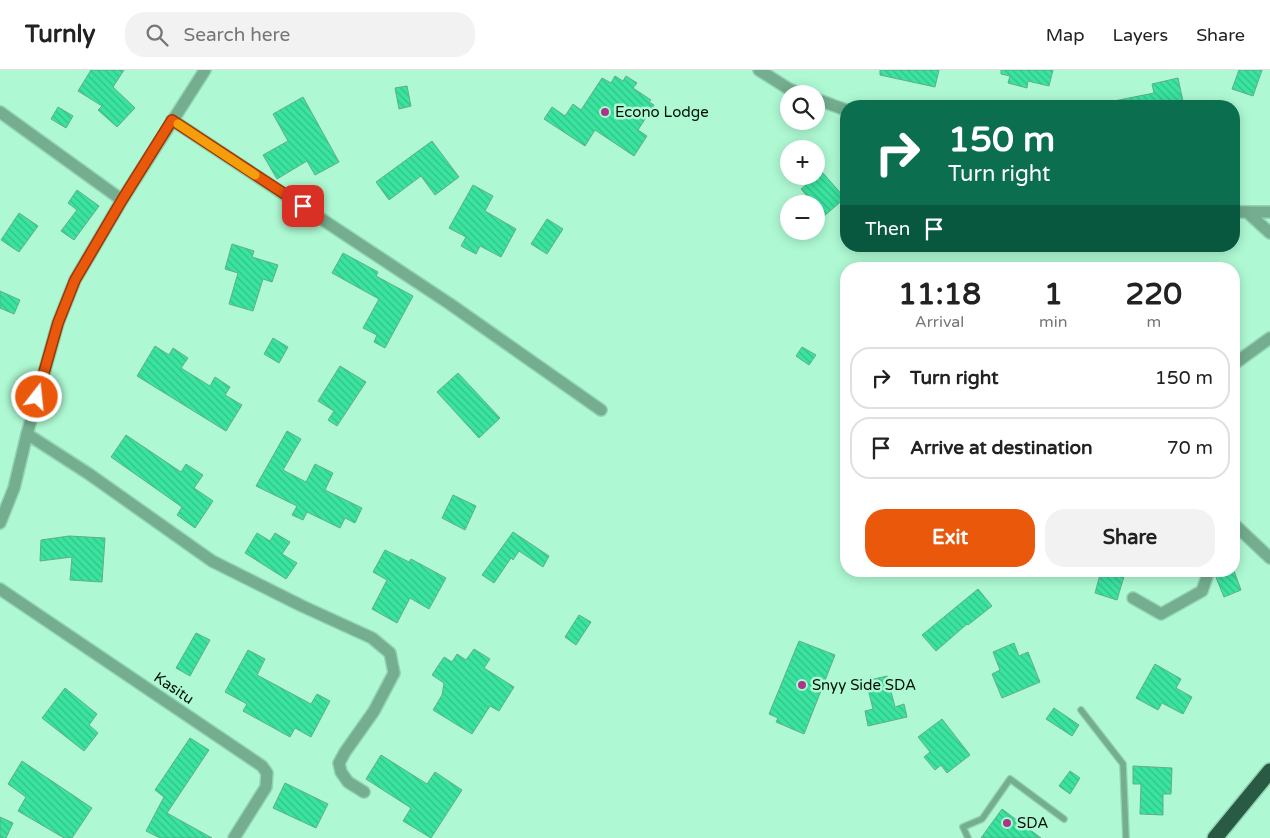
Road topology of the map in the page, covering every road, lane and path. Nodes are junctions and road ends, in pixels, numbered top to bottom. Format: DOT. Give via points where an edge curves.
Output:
graph roads {
  1 [pos="205,70"];
  2 [pos="759,70"];
  3 [pos="782,85"];
  4 [pos="825,102"];
  5 [pos="840,108"];
  6 [pos="0,112"];
  7 [pos="172,120"];
  8 [pos="122,200"];
  9 [pos="1240,212"];
  10 [pos="1246,212"];
  11 [pos="1270,212"];
  12 [pos="1270,233"];
  13 [pos="1270,338"];
  14 [pos="1240,360"];
  15 [pos="601,410"];
  16 [pos="27,434"];
  17 [pos="0,523"];
  18 [pos="1240,530"];
  19 [pos="1270,558"];
  20 [pos="1207,577"];
  21 [pos="0,589"];
  22 [pos="1133,598"];
  23 [pos="1081,710"];
  24 [pos="1270,771"];
  25 [pos="364,792"];
  26 [pos="1064,819"];
  27 [pos="234,838"];
  28 [pos="968,838"];
  29 [pos="1126,838"];
  30 [pos="1216,838"];
  1 -- 7 [label="street"];
  2 -- 3 [label="street"];
  4 -- 5 [label="street"];
  6 -- 8 [label="street"];
  7 -- 8 [label="street"];
  7 -- 15 [label="street" via="450,304"];
  8 -- 16 [label="street" via="75,280 58,323"];
  9 -- 10 [label="street"];
  10 -- 11 [label="street"];
  10 -- 12 [label="street"];
  13 -- 14 [label="street"];
  16 -- 17 [label="street" via="14,488"];
  16 -- 25 [label="street" via="212,561 372,638 390,653 394,673 340,763 341,772 348,782"];
  18 -- 19 [label="street"];
  20 -- 22 [label="street" via="1202,591 1161,614"];
  21 -- 27 [label="street, Kasitu" via="262,766 267,773 266,787"];
  23 -- 29 [label="lane" via="1123,764"];
  24 -- 30 [label="highway"];
  26 -- 28 [label="lane" via="1010,780 982,819 963,827"];
}
